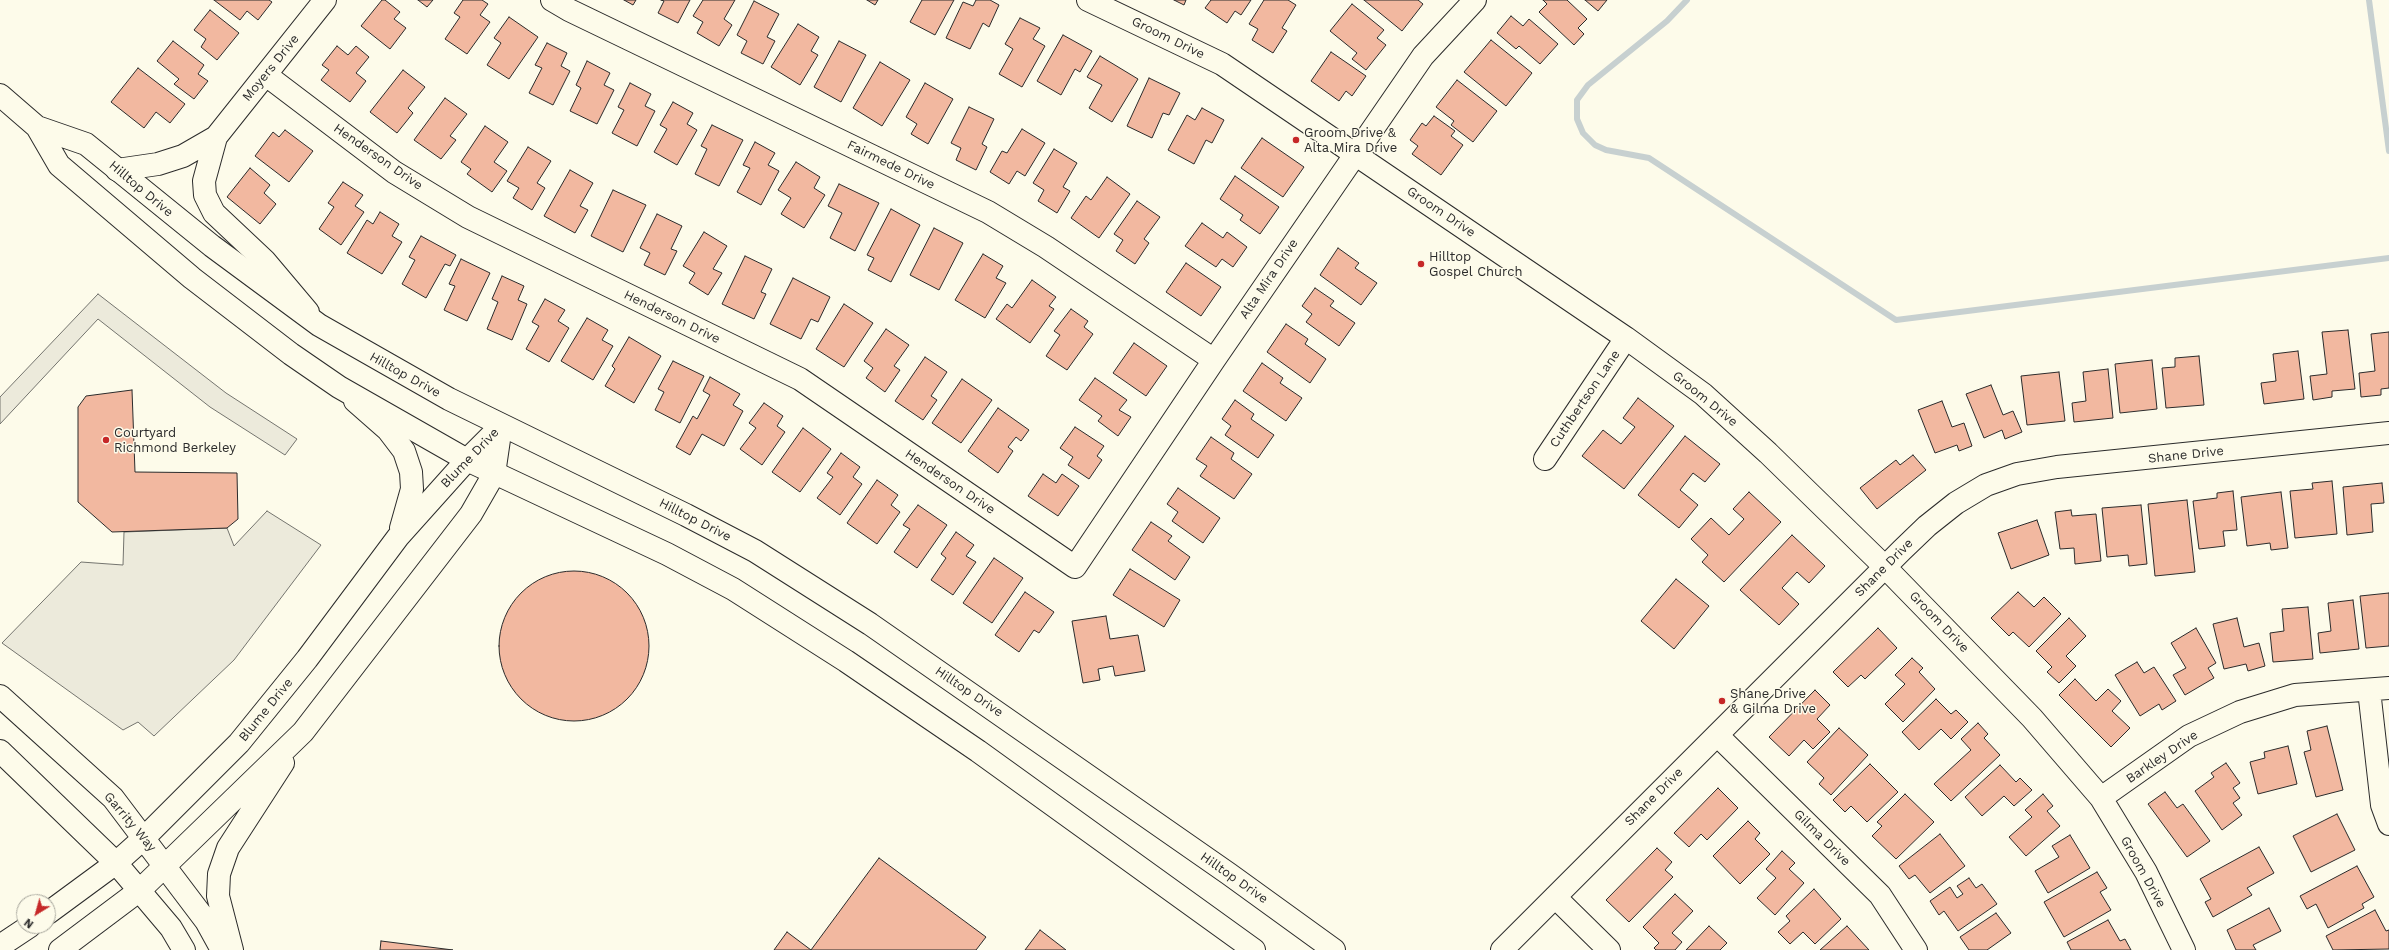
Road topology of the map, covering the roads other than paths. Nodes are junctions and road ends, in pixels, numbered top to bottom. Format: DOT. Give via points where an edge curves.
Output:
graph roads {
  1 [pos="326,0"];
  2 [pos="552,0"];
  3 [pos="1088,0"];
  4 [pos="1475,0"];
  5 [pos="266,75"];
  6 [pos="0,95"];
  7 [pos="38,127"];
  8 [pos="216,137"];
  9 [pos="1355,154"];
  10 [pos="117,170"];
  11 [pos="319,325"];
  12 [pos="1626,338"];
  13 [pos="1214,360"];
  14 [pos="339,388"];
  15 [pos="501,426"];
  16 [pos="2389,433"];
  17 [pos="1545,459"];
  18 [pos="467,460"];
  19 [pos="494,474"];
  20 [pos="398,537"];
  21 [pos="1075,567"];
  22 [pos="1885,567"];
  23 [pos="2379,689"];
  24 [pos="0,696"];
  25 [pos="303,732"];
  26 [pos="1717,735"];
  27 [pos="0,751"];
  28 [pos="2101,798"];
  29 [pos="2389,824"];
  30 [pos="144,838"];
  31 [pos="116,863"];
  32 [pos="166,866"];
  33 [pos="140,890"];
  34 [pos="1555,897"];
  35 [pos="56,907"];
  36 [pos="18,934"];
  37 [pos="0,946"];
  38 [pos="60,950"];
  39 [pos="184,950"];
  40 [pos="222,950"];
  41 [pos="232,950"];
  42 [pos="1254,950"];
  43 [pos="1334,950"];
  44 [pos="1502,950"];
  45 [pos="1609,950"];
  46 [pos="1916,950"];
  47 [pos="2184,950"];
  1 -- 5 [label="street, Moyers Drive"];
  2 -- 13 [label="street, Fairmede Drive" via="988,212 1046,247"];
  3 -- 9 [label="street, Groom Drive" via="1222,64"];
  4 -- 9 [label="street, Alta Mira Drive" via="1423,56"];
  5 -- 8 [label="street, Moyers Drive"];
  5 -- 21 [label="street, Henderson Drive" via="394,172 468,216 800,379"];
  6 -- 7 [label="street, Hilltop Drive"];
  7 -- 10 [label="street, Hilltop Drive" via="86,144"];
  7 -- 14 [label="street, Hilltop Drive" via="59,165 192,278"];
  8 -- 10 [label="street" via="183,156 158,164"];
  8 -- 11 [label="street" via="204,181 205,195 214,213 265,261"];
  9 -- 12 [label="street, Groom Drive"];
  9 -- 13 [label="street, Alta Mira Drive"];
  10 -- 11 [label="street, Hilltop Drive" via="212,246"];
  11 -- 15 [label="street, Hilltop Drive" via="383,363"];
  12 -- 17 [label="street, Cuthbertson Lane"];
  12 -- 22 [label="street, Groom Drive" via="1703,394 1768,453"];
  13 -- 21 [label="street, Alta Mira Drive"];
  14 -- 18 [label="street, Hilltop Drive"];
  14 -- 20 [label="street" via="388,430 404,451 411,472 412,489"];
  15 -- 18 [label="street, Blume Drive"];
  15 -- 19 [label="street, Blume Drive"];
  15 -- 43 [label="street, Hilltop Drive" via="686,515 761,555 870,624"];
  16 -- 22 [label="street, Shane Drive" via="2056,467 2017,474 1986,486 1956,503 1927,526"];
  18 -- 19 [label="street, Hilltop Drive"];
  18 -- 20 [label="street, Blume Drive"];
  19 -- 25 [label="street, Blume Drive" via="471,514"];
  19 -- 42 [label="street, Hilltop Drive" via="667,554 733,589 846,661 978,751"];
  20 -- 30 [label="street, Blume Drive" via="311,654 239,743"];
  22 -- 26 [label="street, Shane Drive"];
  22 -- 28 [label="street, Groom Drive" via="2032,718"];
  23 -- 28 [label="street, Barkley Drive" via="2295,695 2240,712 2189,736"];
  23 -- 29 [label="street" via="2382,805"];
  24 -- 30 [label="street, Garrity Way" via="113,798"];
  25 -- 32 [label="street, Blume Drive"];
  25 -- 41 [label="street" via="228,848 219,874 218,896"];
  26 -- 34 [label="street, Shane Drive"];
  26 -- 46 [label="street, Gilma Drive" via="1880,895"];
  27 -- 31 [label="street"];
  28 -- 47 [label="street, Groom Drive" via="2146,872"];
  30 -- 31 [label="street, Blume Drive"];
  30 -- 32 [label="street, Garrity Way"];
  31 -- 33 [label="street"];
  31 -- 35 [label="street, Blume Drive"];
  32 -- 33 [label="street, Blume Drive"];
  32 -- 40 [label="street, Garrity Way" via="206,921"];
  33 -- 38 [label="street, Blume Drive"];
  33 -- 39 [label="street" via="171,928"];
  34 -- 44 [label="street, Shane Drive"];
  34 -- 45 [label="street"];
  36 -- 37 [label="street"];
}
